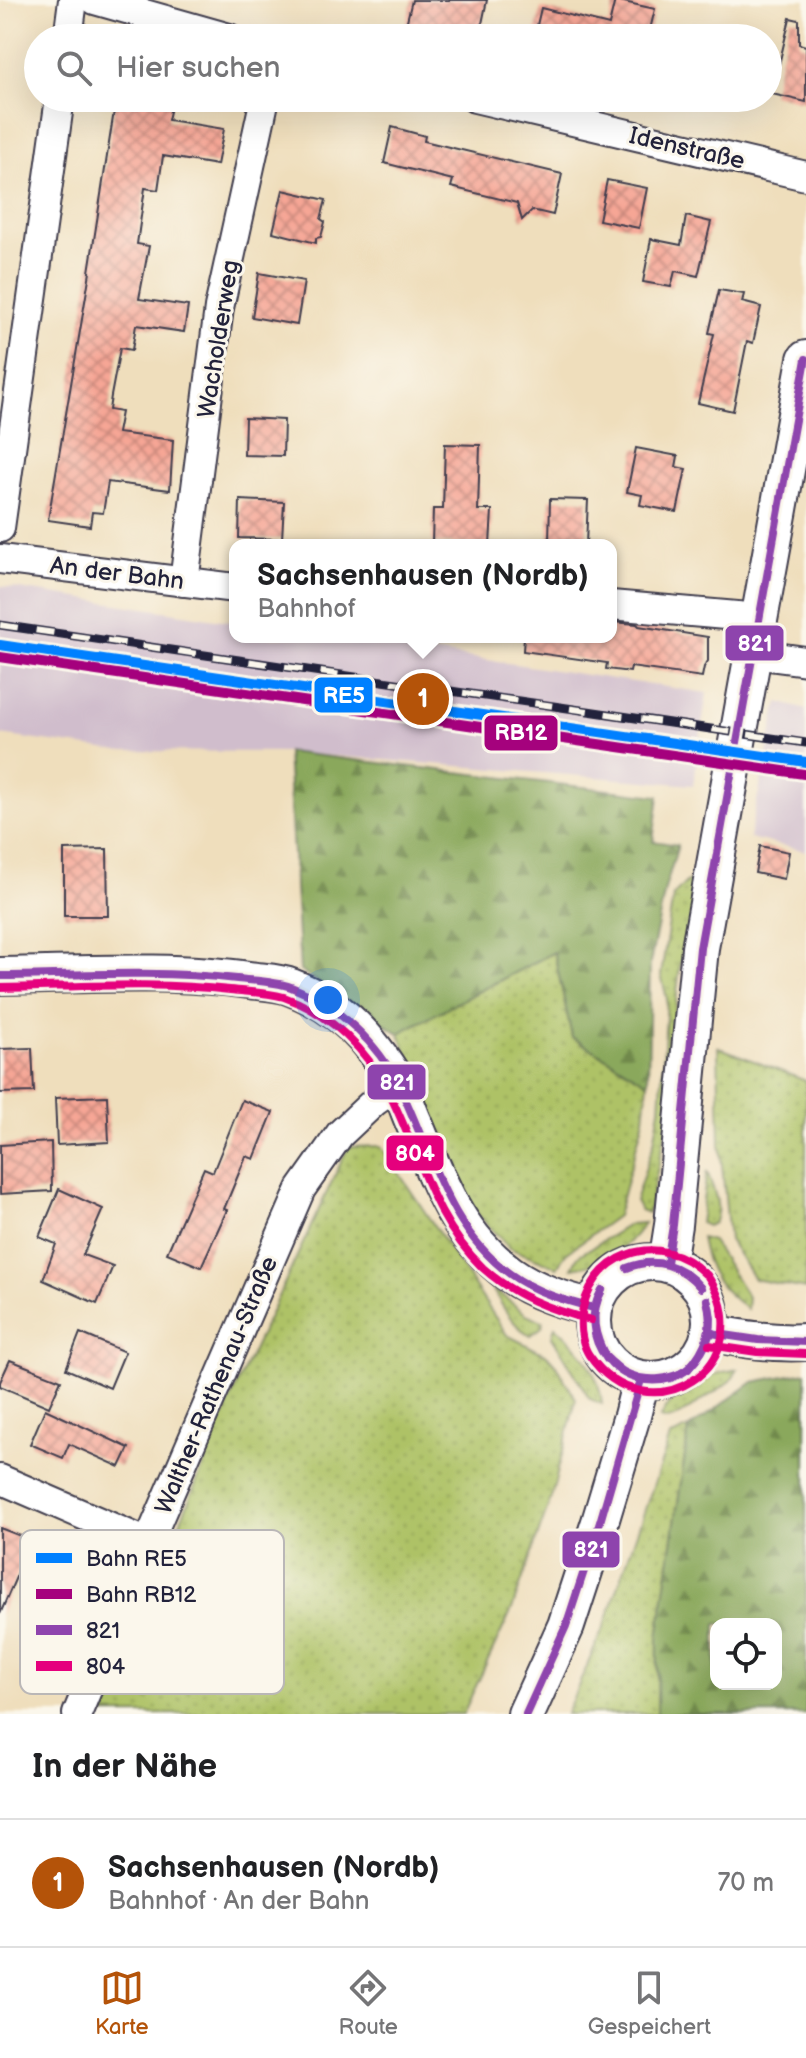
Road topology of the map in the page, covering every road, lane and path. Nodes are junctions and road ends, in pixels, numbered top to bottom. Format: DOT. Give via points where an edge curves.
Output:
graph roads {
  1 [pos="73,0"];
  2 [pos="95,0"];
  3 [pos="70,24"];
  4 [pos="180,24"];
  5 [pos="58,112"];
  6 [pos="262,112"];
  7 [pos="534,112"];
  8 [pos="806,176"];
  9 [pos="806,359"];
  10 [pos="0,528"];
  11 [pos="0,559"];
  12 [pos="184,582"];
  13 [pos="229,587"];
  14 [pos="617,606"];
  15 [pos="760,618"];
  16 [pos="754,654"];
  17 [pos="806,661"];
  18 [pos="0,976"];
  19 [pos="398,1085"];
  20 [pos="667,1263"];
  21 [pos="594,1308"];
  22 [pos="711,1333"];
  23 [pos="806,1342"];
  24 [pos="641,1380"];
  25 [pos="0,1479"];
  26 [pos="118,1530"];
  27 [pos="154,1530"];
  28 [pos="85,1694"];
  29 [pos="77,1714"];
  30 [pos="526,1714"];
  1 -- 3 [label="street"];
  2 -- 4 [label="street"];
  5 -- 10 [label="street"];
  6 -- 12 [label="street, Wacholderweg" via="219,308"];
  7 -- 8 [label="street, Idenstraße"];
  9 -- 15 [label="street"];
  11 -- 12 [label="street, An der Bahn"];
  12 -- 13 [label="street, An der Bahn"];
  14 -- 15 [label="street"];
  15 -- 16 [label="street"];
  16 -- 17 [label="street"];
  16 -- 20 [label="street" via="700,948"];
  18 -- 19 [label="street" via="180,975 289,986 351,1022"];
  19 -- 21 [label="street" via="448,1203 477,1244 510,1275 555,1298"];
  19 -- 27 [label="street, Walther-Rathenau-Straße" via="340,1134 301,1189"];
  20 -- 21 [label="street" via="651,1261 621,1270 608,1280"];
  20 -- 22 [label="street" via="697,1282 712,1315"];
  21 -- 24 [label="street" via="598,1346 623,1373"];
  22 -- 23 [label="street"];
  22 -- 24 [label="street" via="704,1351 677,1376"];
  24 -- 30 [label="street" via="566,1626"];
  25 -- 26 [label="street"];
  28 -- 29 [label="street, Walther-Rathenau-Straße"];
}
